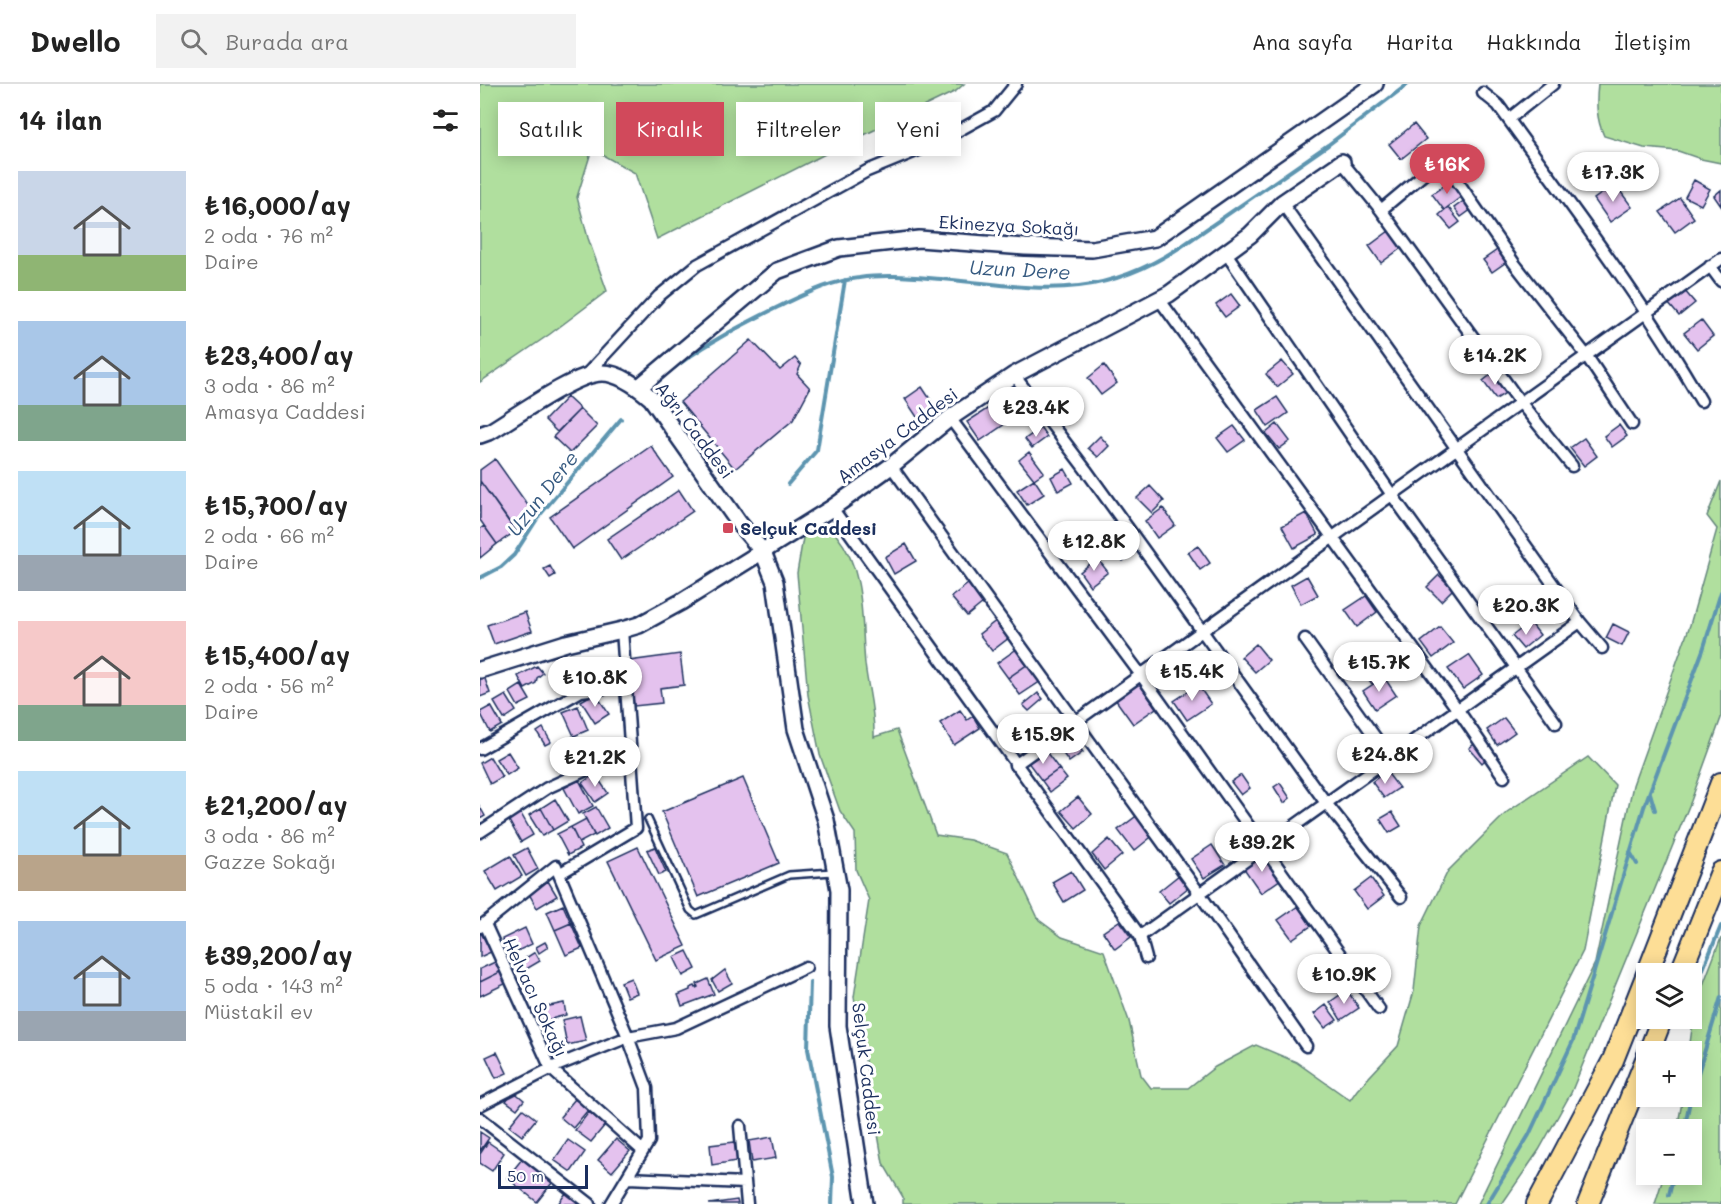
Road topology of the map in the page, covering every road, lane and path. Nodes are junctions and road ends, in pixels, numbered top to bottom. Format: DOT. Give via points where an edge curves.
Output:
graph roads {
  1 [pos="1016,84"];
  2 [pos="1376,84"];
  3 [pos="1553,84"];
  4 [pos="1483,93"];
  5 [pos="1509,119"];
  6 [pos="1342,162"];
  7 [pos="1282,203"];
  8 [pos="1381,210"];
  9 [pos="1226,253"];
  10 [pos="1721,259"];
  11 [pos="1710,267"];
  12 [pos="1721,281"];
  13 [pos="1159,299"];
  14 [pos="1646,313"];
  15 [pos="1586,355"];
  16 [pos="586,375"];
  17 [pos="1014,375"];
  18 [pos="638,388"];
  19 [pos="1520,402"];
  20 [pos="1701,402"];
  21 [pos="950,418"];
  22 [pos="1632,424"];
  23 [pos="480,435"];
  24 [pos="1457,448"];
  25 [pos="891,466"];
  26 [pos="1572,466"];
  27 [pos="1392,495"];
  28 [pos="832,508"];
  29 [pos="1332,538"];
  30 [pos="763,552"];
  31 [pos="1580,622"];
  32 [pos="622,630"];
  33 [pos="1203,631"];
  34 [pos="1305,639"];
  35 [pos="1602,648"];
  36 [pos="1518,667"];
  37 [pos="480,670"];
  38 [pos="1141,675"];
  39 [pos="625,685"];
  40 [pos="1458,710"];
  41 [pos="1075,722"];
  42 [pos="1556,723"];
  43 [pos="480,749"];
  44 [pos="630,750"];
  45 [pos="1390,758"];
  46 [pos="1015,765"];
  47 [pos="1504,777"];
  48 [pos="1721,783"];
  49 [pos="1326,803"];
  50 [pos="648,819"];
  51 [pos="480,832"];
  52 [pos="1264,847"];
  53 [pos="835,872"];
  54 [pos="1721,872"];
  55 [pos="559,874"];
  56 [pos="1199,893"];
  57 [pos="1401,897"];
  58 [pos="482,926"];
  59 [pos="1140,936"];
  60 [pos="1146,958"];
  61 [pos="1651,963"];
  62 [pos="1684,963"];
  63 [pos="806,967"];
  64 [pos="1636,1002"];
  65 [pos="1379,1009"];
  66 [pos="628,1037"];
  67 [pos="1306,1046"];
  68 [pos="551,1069"];
  69 [pos="1636,1084"];
  70 [pos="480,1105"];
  71 [pos="480,1118"];
  72 [pos="740,1126"];
  73 [pos="643,1151"];
  74 [pos="628,1179"];
  75 [pos="745,1183"];
  76 [pos="590,1204"];
  77 [pos="611,1204"];
  78 [pos="747,1204"];
  79 [pos="865,1204"];
  80 [pos="1537,1204"];
  81 [pos="1588,1204"];
  1 -- 16 [label="street" via="994,111 938,142 867,171 697,265 659,296"];
  2 -- 18 [label="street, Ekinezya Sokağı" via="1155,238 1092,249 919,239 839,248 777,271"];
  3 -- 5 [label="street"];
  4 -- 5 [label="street"];
  5 -- 14 [label="street"];
  6 -- 7 [label="street, Amasya Caddesi"];
  6 -- 8 [label="street"];
  7 -- 9 [label="street, Amasya Caddesi"];
  7 -- 24 [label="street"];
  8 -- 15 [label="street" via="1442,159 1514,263"];
  8 -- 19 [label="street"];
  9 -- 13 [label="street, Amasya Caddesi"];
  9 -- 27 [label="street"];
  10 -- 11 [label="street"];
  11 -- 12 [label="street"];
  11 -- 14 [label="street"];
  13 -- 17 [label="street, Amasya Caddesi"];
  13 -- 29 [label="street"];
  14 -- 15 [label="street"];
  14 -- 20 [label="street"];
  15 -- 19 [label="street"];
  15 -- 22 [label="street"];
  16 -- 18 [label="street, Ağrı Caddesi" via="603,373"];
  16 -- 23 [label="street"];
  17 -- 21 [label="street, Amasya Caddesi"];
  17 -- 33 [label="street"];
  18 -- 30 [label="street, Ağrı Caddesi" via="651,398 738,524"];
  19 -- 24 [label="street"];
  19 -- 26 [label="street"];
  21 -- 25 [label="street, Amasya Caddesi"];
  21 -- 38 [label="street"];
  24 -- 27 [label="street"];
  24 -- 31 [label="street"];
  25 -- 28 [label="street, Amasya Caddesi"];
  25 -- 41 [label="street"];
  27 -- 29 [label="street"];
  27 -- 36 [label="street"];
  28 -- 30 [label="street, Amasya Caddesi"];
  28 -- 46 [label="street"];
  29 -- 33 [label="street"];
  29 -- 40 [label="street"];
  30 -- 32 [label="street, Amasya Caddesi" via="681,602"];
  30 -- 53 [label="street, Selçuk Caddesi" via="775,582 796,729 826,820"];
  31 -- 35 [label="street"];
  31 -- 36 [label="street"];
  32 -- 37 [label="street, Amasya Caddesi"];
  32 -- 39 [label="street"];
  33 -- 38 [label="street"];
  33 -- 49 [label="street"];
  34 -- 45 [label="street"];
  36 -- 40 [label="street"];
  36 -- 42 [label="street"];
  38 -- 41 [label="street"];
  38 -- 52 [label="street"];
  39 -- 43 [label="street" via="581,691"];
  39 -- 44 [label="street"];
  40 -- 45 [label="street"];
  40 -- 47 [label="street"];
  41 -- 46 [label="street"];
  41 -- 56 [label="street"];
  44 -- 51 [label="street" via="547,788"];
  44 -- 55 [label="street" via="636,828"];
  45 -- 49 [label="street"];
  46 -- 59 [label="street"];
  48 -- 61 [label="highway"];
  49 -- 52 [label="street"];
  49 -- 57 [label="street"];
  50 -- 53 [label="lane" via="690,910 696,915 789,875"];
  52 -- 56 [label="street"];
  52 -- 65 [label="street"];
  53 -- 79 [label="street, Selçuk Caddesi" via="838,1026"];
  54 -- 62 [label="highway"];
  55 -- 58 [label="street" via="556,866"];
  55 -- 66 [label="street"];
  56 -- 59 [label="street"];
  56 -- 67 [label="street"];
  58 -- 68 [label="street, Helvacı Sokağı"];
  59 -- 60 [label="street"];
  63 -- 66 [label="street" via="676,1028"];
  64 -- 80 [label="highway" via="1613,1060"];
  66 -- 68 [label="street"];
  66 -- 73 [label="street" via="647,1089 649,1141"];
  68 -- 70 [label="street"];
  68 -- 73 [label="street, Helvacı Sokağı"];
  69 -- 81 [label="highway"];
  71 -- 76 [label="street"];
  72 -- 75 [label="street"];
  73 -- 74 [label="street"];
  74 -- 75 [label="street"];
  74 -- 77 [label="street"];
  75 -- 78 [label="street"];
}
